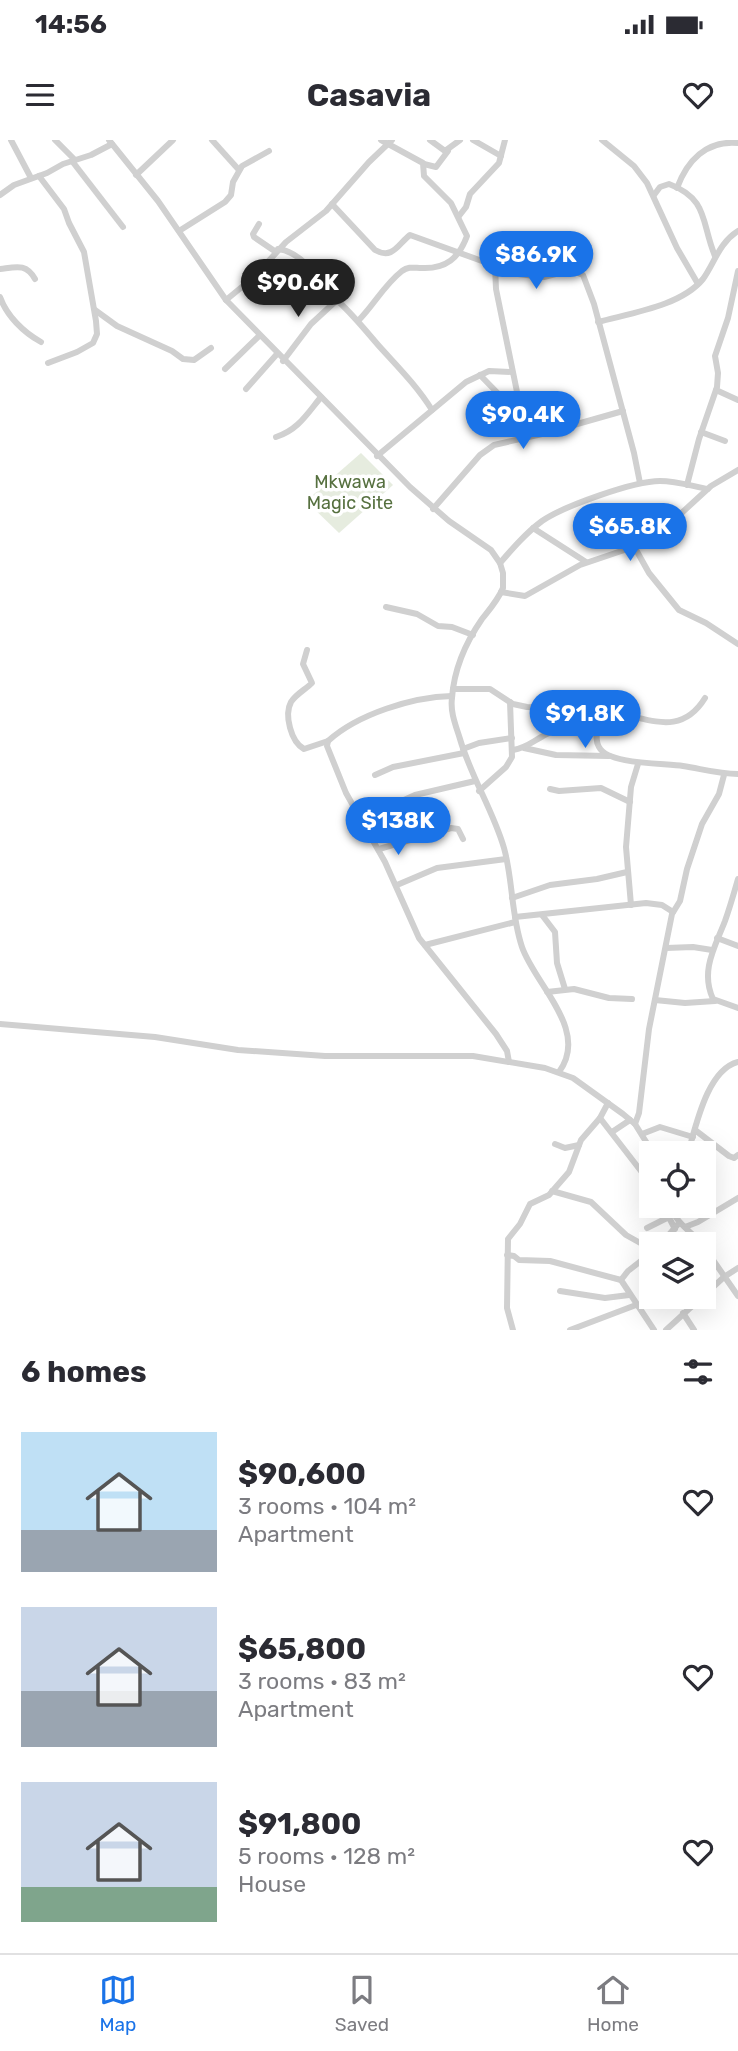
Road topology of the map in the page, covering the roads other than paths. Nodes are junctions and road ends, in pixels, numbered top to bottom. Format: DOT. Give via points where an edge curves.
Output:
graph roads {
  1 [pos="11,140"];
  2 [pos="55,140"];
  3 [pos="173,140"];
  4 [pos="212,140"];
  5 [pos="382,140"];
  6 [pos="430,140"];
  7 [pos="460,140"];
  8 [pos="473,140"];
  9 [pos="506,140"];
  10 [pos="602,140"];
  11 [pos="110,142"];
  12 [pos="391,142"];
  13 [pos="738,143"];
  14 [pos="269,151"];
  15 [pos="448,151"];
  16 [pos="501,156"];
  17 [pos="74,161"];
  18 [pos="424,164"];
  19 [pos="239,170"];
  20 [pos="136,175"];
  21 [pos="39,176"];
  22 [pos="31,178"];
  23 [pos="677,188"];
  24 [pos="0,195"];
  25 [pos="654,195"];
  26 [pos="332,204"];
  27 [pos="459,216"];
  28 [pos="259,224"];
  29 [pos="123,228"];
  30 [pos="179,231"];
  31 [pos="738,231"];
  32 [pos="277,250"];
  33 [pos="459,253"];
  34 [pos="715,256"];
  35 [pos="495,265"];
  36 [pos="0,269"];
  37 [pos="738,271"];
  38 [pos="35,279"];
  39 [pos="698,284"];
  40 [pos="0,297"];
  41 [pos="226,300"];
  42 [pos="337,300"];
  43 [pos="1,306"];
  44 [pos="94,310"];
  45 [pos="358,321"];
  46 [pos="598,322"];
  47 [pos="259,336"];
  48 [pos="41,342"];
  49 [pos="211,348"];
  50 [pos="277,354"];
  51 [pos="283,361"];
  52 [pos="48,363"];
  53 [pos="225,369"];
  54 [pos="512,372"];
  55 [pos="480,374"];
  56 [pos="246,388"];
  57 [pos="716,390"];
  58 [pos="321,397"];
  59 [pos="738,400"];
  60 [pos="432,410"];
  61 [pos="623,411"];
  62 [pos="522,418"];
  63 [pos="701,432"];
  64 [pos="276,436"];
  65 [pos="526,436"];
  66 [pos="725,441"];
  67 [pos="377,456"];
  68 [pos="738,470"];
  69 [pos="640,483"];
  70 [pos="687,485"];
  71 [pos="708,489"];
  72 [pos="433,509"];
  73 [pos="533,528"];
  74 [pos="635,548"];
  75 [pos="586,562"];
  76 [pos="500,563"];
  77 [pos="501,592"];
  78 [pos="386,607"];
  79 [pos="472,635"];
  80 [pos="738,644"];
  81 [pos="307,650"];
  82 [pos="452,692"];
  83 [pos="705,698"];
  84 [pos="510,702"];
  85 [pos="594,712"];
  86 [pos="512,738"];
  87 [pos="328,741"];
  88 [pos="524,748"];
  89 [pos="513,750"];
  90 [pos="463,751"];
  91 [pos="611,755"];
  92 [pos="638,764"];
  93 [pos="738,774"];
  94 [pos="376,775"];
  95 [pos="724,775"];
  96 [pos="475,781"];
  97 [pos="550,789"];
  98 [pos="479,791"];
  99 [pos="630,802"];
  100 [pos="362,819"];
  101 [pos="463,839"];
  102 [pos="379,849"];
  103 [pos="506,859"];
  104 [pos="627,872"];
  105 [pos="738,879"];
  106 [pos="397,885"];
  107 [pos="512,898"];
  108 [pos="631,905"];
  109 [pos="673,912"];
  110 [pos="542,915"];
  111 [pos="515,920"];
  112 [pos="717,939"];
  113 [pos="425,945"];
  114 [pos="738,946"];
  115 [pos="666,948"];
  116 [pos="712,950"];
  117 [pos="565,989"];
  118 [pos="547,992"];
  119 [pos="632,999"];
  120 [pos="655,1000"];
  121 [pos="715,1001"];
  122 [pos="738,1008"];
  123 [pos="0,1024"];
  124 [pos="509,1062"];
  125 [pos="738,1062"];
  126 [pos="559,1072"];
  127 [pos="608,1103"];
  128 [pos="600,1118"];
  129 [pos="633,1122"];
  130 [pos="612,1132"];
  131 [pos="642,1134"];
  132 [pos="694,1134"];
  133 [pos="646,1141"];
  134 [pos="692,1141"];
  135 [pos="555,1144"];
  136 [pos="579,1145"];
  137 [pos="738,1155"];
  138 [pos="639,1168"];
  139 [pos="552,1191"];
  140 [pos="738,1198"];
  141 [pos="667,1218"];
  142 [pos="670,1218"];
  143 [pos="675,1218"];
  144 [pos="680,1226"];
  145 [pos="647,1228"];
  146 [pos="674,1232"];
  147 [pos="687,1232"];
  148 [pos="639,1243"];
  149 [pos="507,1255"];
  150 [pos="639,1261"];
  151 [pos="716,1265"];
  152 [pos="738,1268"];
  153 [pos="724,1277"];
  154 [pos="621,1280"];
  155 [pos="559,1292"];
  156 [pos="629,1295"];
  157 [pos="738,1296"];
  158 [pos="636,1305"];
  159 [pos="683,1313"];
  160 [pos="570,1329"];
  161 [pos="513,1330"];
  162 [pos="654,1330"];
  163 [pos="666,1330"];
  164 [pos="694,1330"];
  1 -- 22 [label="street"];
  2 -- 17 [label="street"];
  3 -- 20 [label="street"];
  4 -- 19 [label="street"];
  5 -- 12 [label="street"];
  6 -- 15 [label="street"];
  7 -- 15 [label="street"];
  8 -- 16 [label="street"];
  9 -- 16 [label="street"];
  10 -- 25 [label="street" via="634,166"];
  11 -- 17 [label="street" via="91,156"];
  11 -- 20 [label="street"];
  12 -- 18 [label="street"];
  12 -- 26 [label="street"];
  13 -- 23 [label="street" via="709,146 686,165"];
  14 -- 19 [label="street"];
  15 -- 18 [label="street" via="436,167"];
  16 -- 27 [label="street" via="469,195"];
  17 -- 21 [label="street"];
  17 -- 29 [label="street"];
  18 -- 27 [label="street" via="425,176"];
  19 -- 30 [label="street" via="229,199"];
  20 -- 30 [label="street"];
  21 -- 22 [label="street"];
  21 -- 44 [label="street" via="64,209 81,245"];
  22 -- 24 [label="street"];
  23 -- 25 [label="street" via="665,184"];
  23 -- 34 [label="street" via="699,204"];
  25 -- 39 [label="street"];
  26 -- 32 [label="street"];
  26 -- 33 [label="street" via="378,253 391,253 410,235"];
  27 -- 33 [label="street" via="467,236"];
  28 -- 32 [label="street" via="254,237"];
  30 -- 41 [label="street"];
  31 -- 34 [label="street"];
  32 -- 41 [label="street"];
  32 -- 42 [label="street" via="287,251 312,270"];
  33 -- 35 [label="street"];
  33 -- 45 [label="street" via="445,265 402,271"];
  34 -- 39 [label="street"];
  35 -- 46 [label="street" via="528,276 579,272 590,291"];
  35 -- 54 [label="street"];
  36 -- 38 [label="street" via="26,268"];
  37 -- 57 [label="street" via="715,356"];
  39 -- 46 [label="street" via="676,300"];
  40 -- 43 [label="street"];
  41 -- 47 [label="street"];
  42 -- 45 [label="street"];
  42 -- 51 [label="street" via="311,324"];
  43 -- 48 [label="street"];
  44 -- 49 [label="street" via="190,362"];
  44 -- 52 [label="street" via="97,334 93,342"];
  45 -- 60 [label="street"];
  46 -- 61 [label="street"];
  47 -- 50 [label="street"];
  47 -- 53 [label="street"];
  50 -- 51 [label="street"];
  50 -- 56 [label="street"];
  51 -- 58 [label="street"];
  54 -- 55 [label="street"];
  54 -- 62 [label="street"];
  55 -- 60 [label="street"];
  55 -- 62 [label="street"];
  57 -- 59 [label="street"];
  57 -- 63 [label="street"];
  58 -- 64 [label="street" via="300,424"];
  58 -- 67 [label="street"];
  60 -- 67 [label="street"];
  61 -- 65 [label="street"];
  61 -- 69 [label="street"];
  62 -- 65 [label="street"];
  63 -- 66 [label="street"];
  63 -- 70 [label="street"];
  65 -- 72 [label="street" via="489,448"];
  67 -- 72 [label="street"];
  68 -- 71 [label="street"];
  69 -- 70 [label="street"];
  69 -- 73 [label="street" via="557,512"];
  70 -- 71 [label="street"];
  71 -- 74 [label="street"];
  72 -- 76 [label="street" via="486,546"];
  73 -- 75 [label="street"];
  73 -- 76 [label="street"];
  74 -- 75 [label="street"];
  74 -- 80 [label="street" via="679,610"];
  75 -- 77 [label="street" via="525,596"];
  76 -- 77 [label="street"];
  77 -- 79 [label="street"];
  78 -- 79 [label="street"];
  79 -- 82 [label="street"];
  81 -- 87 [label="street" via="303,664 312,683 290,705 293,736 304,748"];
  82 -- 84 [label="street" via="489,689"];
  82 -- 87 [label="street" via="371,714"];
  82 -- 90 [label="street" via="453,717"];
  83 -- 85 [label="street" via="687,718 673,722"];
  84 -- 85 [label="street"];
  84 -- 86 [label="street"];
  85 -- 88 [label="street" via="579,724 545,735"];
  85 -- 91 [label="street" via="599,719 599,747"];
  86 -- 89 [label="street"];
  86 -- 90 [label="street" via="479,743"];
  87 -- 100 [label="street" via="330,758"];
  88 -- 89 [label="street"];
  88 -- 91 [label="street" via="556,755"];
  89 -- 98 [label="street" via="506,766"];
  90 -- 94 [label="street"];
  90 -- 96 [label="street"];
  91 -- 92 [label="street"];
  92 -- 95 [label="street" via="684,766"];
  92 -- 99 [label="street"];
  93 -- 95 [label="street"];
  95 -- 109 [label="street" via="702,824"];
  96 -- 98 [label="street"];
  96 -- 100 [label="street" via="415,796"];
  97 -- 99 [label="street" via="605,789"];
  98 -- 103 [label="street"];
  99 -- 104 [label="street"];
  100 -- 102 [label="street"];
  101 -- 102 [label="street" via="458,829 451,828"];
  102 -- 106 [label="street"];
  103 -- 106 [label="street" via="437,868"];
  103 -- 107 [label="street"];
  104 -- 107 [label="street" via="550,885"];
  104 -- 108 [label="street"];
  105 -- 112 [label="street"];
  106 -- 113 [label="street"];
  107 -- 111 [label="street"];
  108 -- 109 [label="street" via="655,903"];
  108 -- 110 [label="street"];
  109 -- 115 [label="street"];
  110 -- 111 [label="street"];
  110 -- 117 [label="street" via="555,932"];
  111 -- 113 [label="street"];
  111 -- 118 [label="street" via="527,959"];
  112 -- 114 [label="street"];
  112 -- 116 [label="street"];
  113 -- 124 [label="street" via="496,1034"];
  115 -- 116 [label="street"];
  115 -- 120 [label="street"];
  116 -- 121 [label="street" via="708,971"];
  117 -- 118 [label="street"];
  117 -- 119 [label="street"];
  118 -- 126 [label="street" via="562,1016 568,1043"];
  120 -- 121 [label="street"];
  120 -- 129 [label="street" via="639,1113"];
  121 -- 122 [label="street"];
  123 -- 124 [label="street" via="155,1037 238,1050 347,1057 452,1054"];
  124 -- 126 [label="street"];
  125 -- 132 [label="street" via="719,1073"];
  126 -- 127 [label="street"];
  127 -- 128 [label="street"];
  127 -- 129 [label="street"];
  128 -- 130 [label="street"];
  128 -- 136 [label="street"];
  129 -- 130 [label="street"];
  129 -- 131 [label="street"];
  130 -- 138 [label="street"];
  131 -- 132 [label="street" via="660,1127"];
  131 -- 133 [label="street"];
  132 -- 134 [label="street"];
  132 -- 137 [label="street" via="729,1156"];
  135 -- 136 [label="street" via="565,1148"];
  136 -- 139 [label="street" via="569,1172"];
  139 -- 148 [label="street" via="591,1202"];
  139 -- 149 [label="street" via="530,1204 508,1239"];
  140 -- 144 [label="street" via="698,1222"];
  141 -- 145 [label="street"];
  142 -- 144 [label="street"];
  143 -- 144 [label="street"];
  144 -- 146 [label="street"];
  144 -- 147 [label="street"];
  149 -- 154 [label="street"];
  149 -- 161 [label="street" via="507,1308"];
  150 -- 154 [label="street"];
  151 -- 153 [label="street"];
  152 -- 153 [label="street"];
  153 -- 157 [label="street"];
  153 -- 159 [label="street"];
  154 -- 156 [label="street"];
  155 -- 156 [label="street" via="605,1298"];
  156 -- 158 [label="street"];
  158 -- 160 [label="street"];
  158 -- 162 [label="street"];
  159 -- 163 [label="street"];
  159 -- 164 [label="street"];
}
